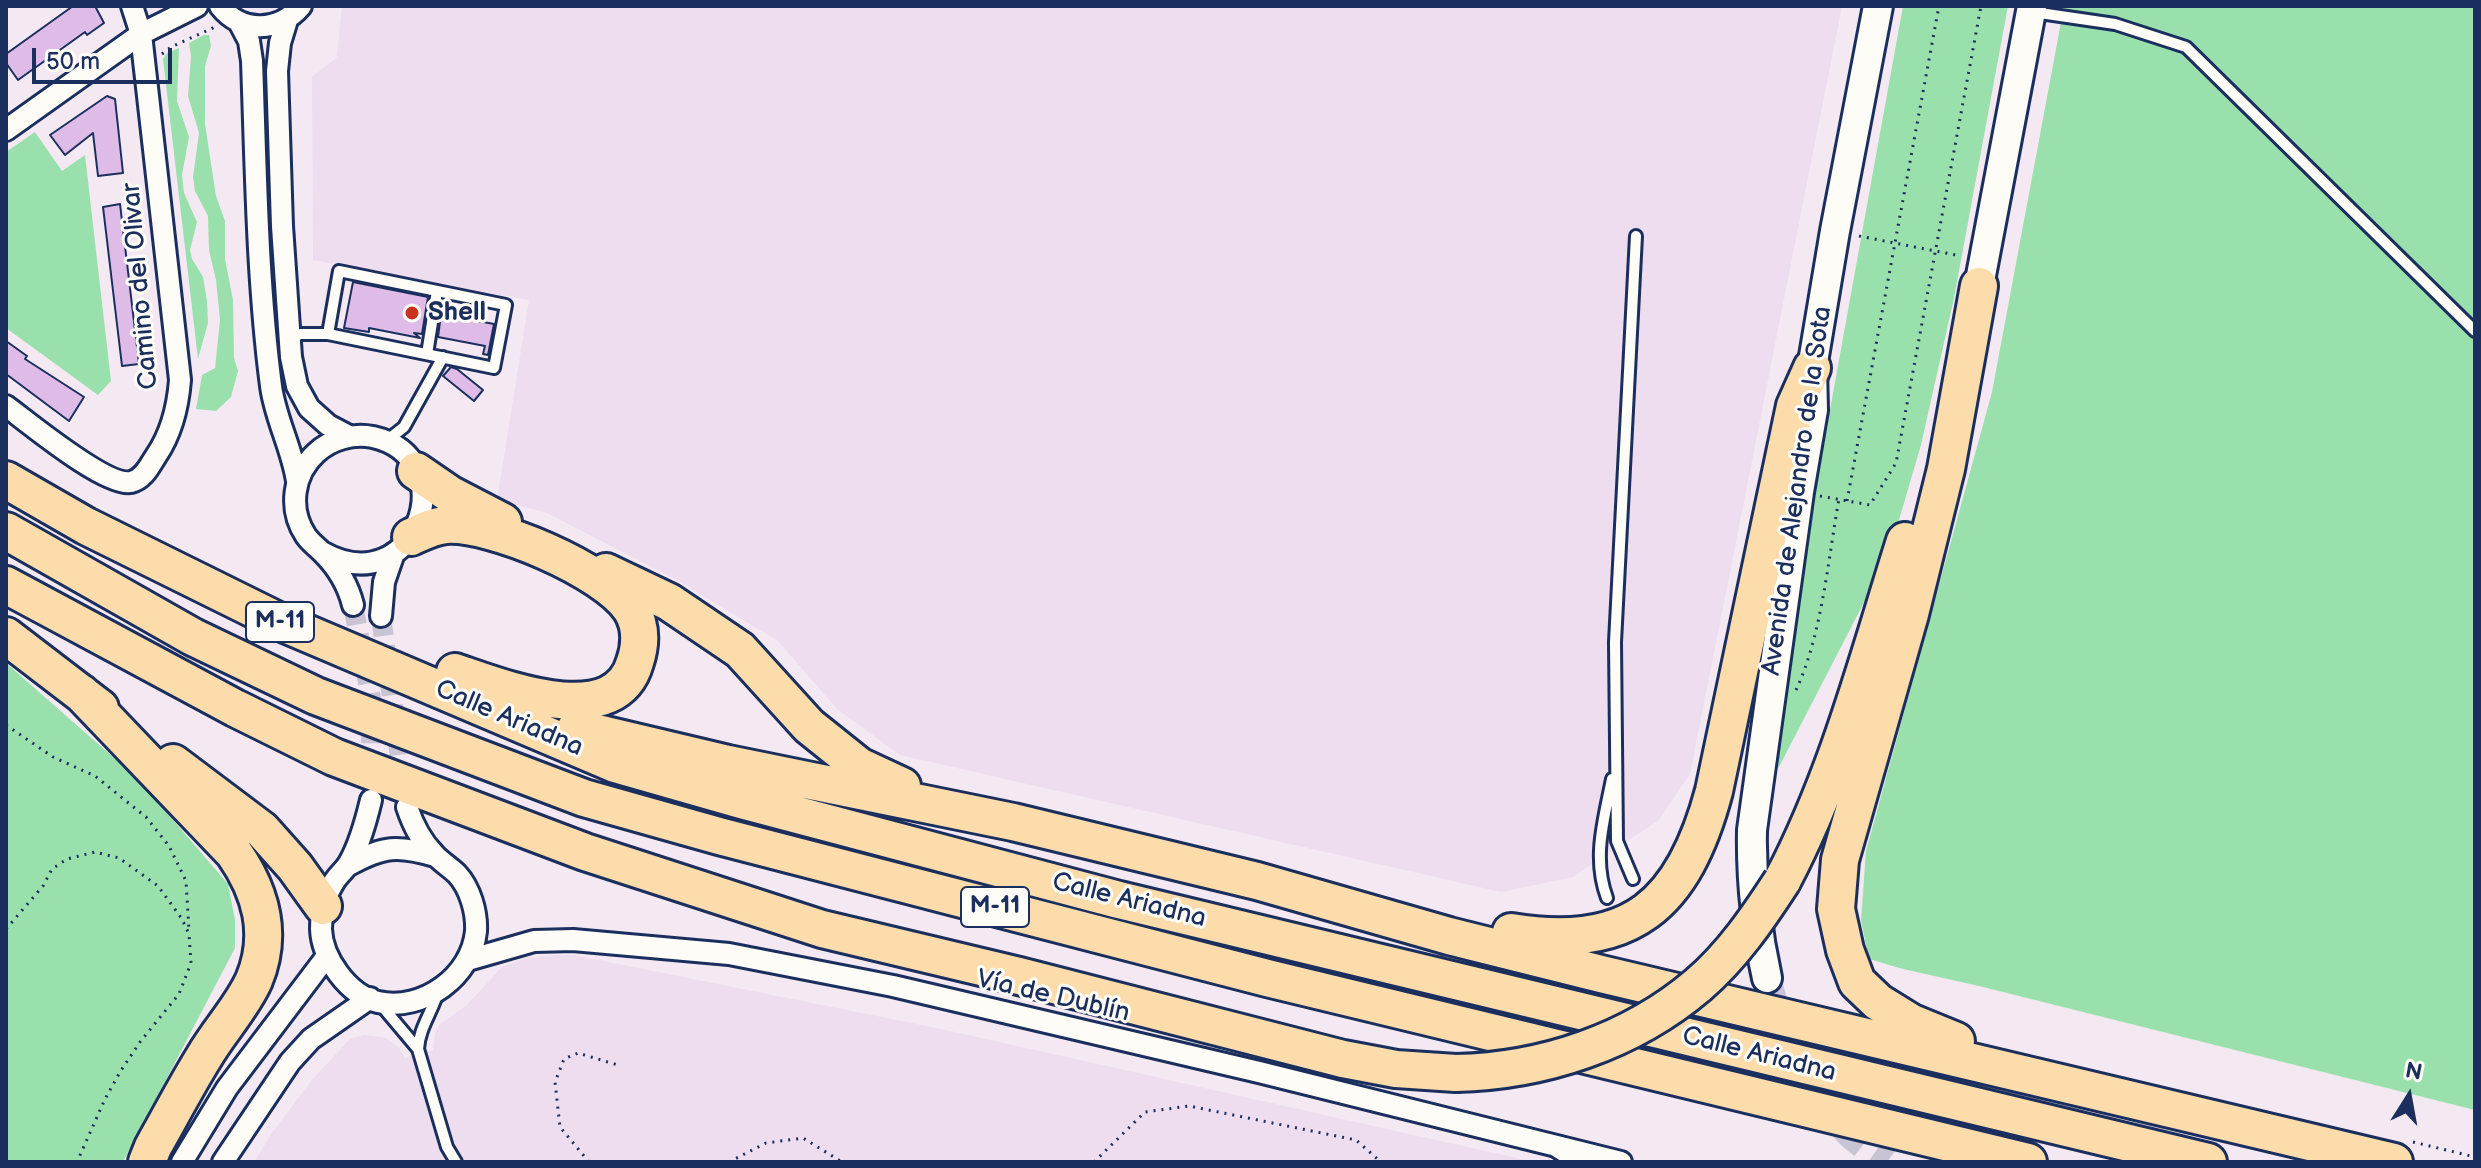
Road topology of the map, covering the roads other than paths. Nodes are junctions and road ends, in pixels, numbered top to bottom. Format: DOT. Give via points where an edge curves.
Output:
graph roads {
  1 [pos="132,6"];
  2 [pos="197,6"];
  3 [pos="220,6"];
  4 [pos="1878,6"];
  5 [pos="2032,9"];
  6 [pos="294,13"];
  7 [pos="239,22"];
  8 [pos="141,34"];
  9 [pos="6,130"];
  10 [pos="1636,236"];
  11 [pos="1970,271"];
  12 [pos="437,291"];
  13 [pos="2475,331"];
  14 [pos="328,334"];
  15 [pos="289,340"];
  16 [pos="427,354"];
  17 [pos="443,357"];
  18 [pos="1812,368"];
  19 [pos="6,406"];
  20 [pos="349,436"];
  21 [pos="385,442"];
  22 [pos="416,471"];
  23 [pos="6,480"];
  24 [pos="297,481"];
  25 [pos="86,526"];
  26 [pos="6,531"];
  27 [pos="403,545"];
  28 [pos="322,552"];
  29 [pos="6,585"];
  30 [pos="353,605"];
  31 [pos="381,616"];
  32 [pos="6,636"];
  33 [pos="81,693"];
  34 [pos="481,706"];
  35 [pos="1617,757"];
  36 [pos="371,800"];
  37 [pos="407,807"];
  38 [pos="978,815"];
  39 [pos="435,856"];
  40 [pos="349,865"];
  41 [pos="1633,879"];
  42 [pos="1257,881"];
  43 [pos="1607,898"];
  44 [pos="323,906"];
  45 [pos="327,956"];
  46 [pos="468,960"];
  47 [pos="1767,978"];
  48 [pos="438,991"];
  49 [pos="374,1000"];
  50 [pos="418,1049"];
  51 [pos="2222,1121"];
  52 [pos="1545,1143"];
  53 [pos="2401,1151"];
  54 [pos="147,1162"];
  55 [pos="182,1162"];
  56 [pos="223,1162"];
  57 [pos="456,1162"];
  58 [pos="1572,1162"];
  59 [pos="1621,1162"];
  60 [pos="2028,1162"];
  61 [pos="2208,1162"];
  1 -- 8 [label="street"];
  2 -- 8 [label="street"];
  3 -- 7 [label="street"];
  4 -- 18 [label="main road, Avenida de Alejandro de la Sota"];
  5 -- 11 [label="main road"];
  5 -- 13 [label="lane" via="2115,24 2186,47"];
  6 -- 7 [label="street" via="261,27"];
  6 -- 15 [label="street" via="278,55 277,81"];
  7 -- 24 [label="street" via="252,61 257,242 271,389"];
  8 -- 9 [label="street"];
  8 -- 19 [label="street, Camino del Olivar" via="180,380 178,404 161,449 133,482 96,471"];
  10 -- 35 [label="lane" via="1615,642"];
  11 -- 29 [label="highway, bridge" via="1933,453 1825,785 1782,881 1699,985 1648,1020 1561,1057 1494,1072 1396,1069 1343,1059 822,929 585,852 334,757"];
  11 -- 51 [label="highway" via="1952,439 1910,614 1840,860 1836,909 1845,950 1857,982 1878,1002 1941,1037 2141,1091"];
  12 -- 14 [label="lane" via="339,271"];
  12 -- 16 [label="lane"];
  12 -- 17 [label="lane" via="506,305 494,368"];
  14 -- 15 [label="lane" via="300,334"];
  14 -- 16 [label="lane"];
  15 -- 20 [label="street" via="301,397 328,425"];
  16 -- 17 [label="lane"];
  17 -- 21 [label="lane" via="404,427"];
  18 -- 42 [label="highway" via="1795,406 1704,828 1693,855 1658,902 1636,920 1610,931 1559,937 1477,926"];
  18 -- 47 [label="main road, Avenida de Alejandro de la Sota" via="1813,410 1752,830 1752,881"];
  20 -- 21 [label="street"];
  20 -- 24 [label="street" via="322,447"];
  21 -- 22 [label="street" via="405,455"];
  22 -- 27 [label="street" via="422,509"];
  22 -- 38 [label="highway" via="489,516 669,602 740,650 809,726 859,766"];
  23 -- 25 [label="highway, Calle Ariadna / M-11"];
  24 -- 28 [label="street" via="299,523"];
  25 -- 27 [label="highway" via="497,686 591,700 618,689 629,677 639,648 639,627 623,599 592,575 484,528 436,526"];
  25 -- 34 [label="highway, Calle Ariadna / M-11" via="278,621"];
  26 -- 60 [label="highway, Calle Ariadna / M-11" via="193,637 316,696 584,798 1267,978"];
  27 -- 28 [label="street" via="360,564"];
  27 -- 31 [label="street" via="384,582"];
  28 -- 30 [label="street" via="345,583"];
  32 -- 33 [label="highway"];
  33 -- 44 [label="highway" via="262,830"];
  33 -- 54 [label="highway" via="234,853 253,885 262,917 261,956 253,981 204,1056"];
  34 -- 38 [label="highway"];
  34 -- 61 [label="highway, Calle Ariadna / M-11" via="615,764 816,820 1149,907"];
  35 -- 41 [label="lane" via="1617,841"];
  35 -- 43 [label="lane" via="1598,854"];
  36 -- 40 [label="street"];
  37 -- 39 [label="street"];
  38 -- 42 [label="highway"];
  39 -- 40 [label="street" via="406,847 376,850"];
  39 -- 46 [label="street" via="458,875 473,902 476,931"];
  40 -- 44 [label="street" via="332,884"];
  42 -- 51 [label="highway" via="1494,948"];
  44 -- 45 [label="street"];
  45 -- 49 [label="street" via="353,988"];
  45 -- 55 [label="street" via="227,1088"];
  46 -- 48 [label="street"];
  46 -- 52 [label="street, Vía de Dublín" via="534,941 573,940 729,954 893,986"];
  48 -- 49 [label="street" via="400,1002"];
  48 -- 50 [label="lane"];
  49 -- 50 [label="lane"];
  49 -- 56 [label="street" via="311,1039"];
  50 -- 57 [label="lane"];
  51 -- 53 [label="highway"];
  52 -- 58 [label="lane"];
  52 -- 59 [label="street, Vía de Dublín"];
}
